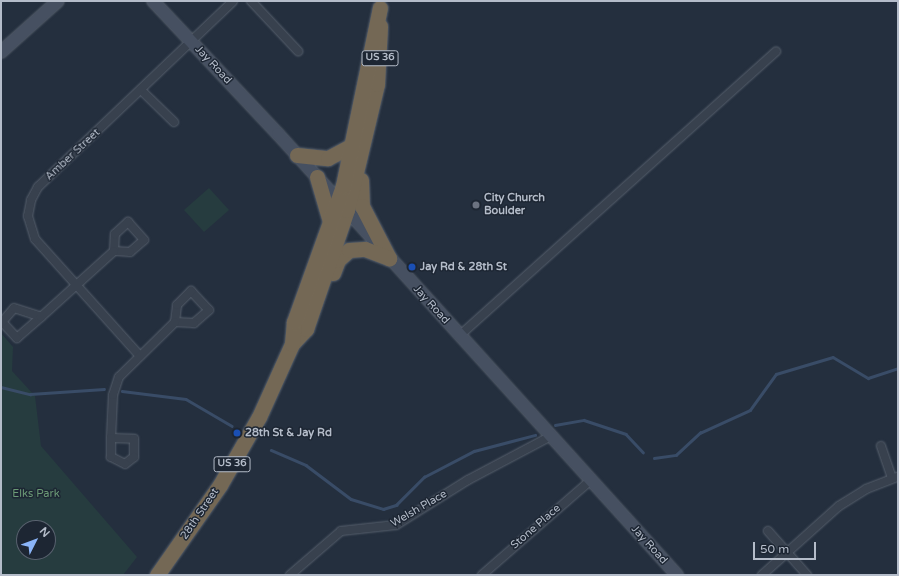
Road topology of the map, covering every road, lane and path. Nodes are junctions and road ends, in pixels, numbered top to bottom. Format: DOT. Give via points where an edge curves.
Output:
graph roads {
  1 [pos="58,1"];
  2 [pos="153,1"];
  3 [pos="233,1"];
  4 [pos="251,1"];
  5 [pos="380,5"];
  6 [pos="190,40"];
  7 [pos="298,51"];
  8 [pos="1,52"];
  9 [pos="776,52"];
  10 [pos="141,90"];
  11 [pos="174,122"];
  12 [pos="358,149"];
  13 [pos="297,155"];
  14 [pos="317,177"];
  15 [pos="343,206"];
  16 [pos="331,224"];
  17 [pos="114,251"];
  18 [pos="389,258"];
  19 [pos="77,286"];
  20 [pos="41,317"];
  21 [pos="175,322"];
  22 [pos="306,329"];
  23 [pos="459,336"];
  24 [pos="292,344"];
  25 [pos="140,356"];
  26 [pos="551,436"];
  27 [pos="111,438"];
  28 [pos="881,446"];
  29 [pos="895,478"];
  30 [pos="591,480"];
  31 [pos="768,531"];
  32 [pos="787,552"];
  33 [pos="157,575"];
  34 [pos="290,575"];
  35 [pos="482,575"];
  36 [pos="677,575"];
  37 [pos="762,575"];
  38 [pos="807,575"];
  1 -- 8 [label="street"];
  2 -- 6 [label="street, Jay Road"];
  3 -- 6 [label="street, Amber Street"];
  4 -- 7 [label="street"];
  5 -- 12 [label="highway, US 36"];
  6 -- 10 [label="street, Amber Street"];
  6 -- 13 [label="street, Jay Road"];
  9 -- 23 [label="street"];
  10 -- 11 [label="street"];
  10 -- 19 [label="street, Amber Street" via="38,187 31,200 28,216 35,239"];
  12 -- 13 [label="highway" via="328,158"];
  12 -- 15 [label="highway, US 36"];
  12 -- 18 [label="highway" via="362,206"];
  13 -- 14 [label="street, Jay Road"];
  14 -- 15 [label="street, Jay Road"];
  14 -- 16 [label="highway"];
  15 -- 16 [label="highway, 28th Street / US 36"];
  15 -- 18 [label="street, Jay Road"];
  15 -- 22 [label="highway, 28th Street / US 36"];
  16 -- 24 [label="highway, 28th Street / US 36" via="294,322"];
  17 -- 19 [label="street"];
  18 -- 22 [label="highway" via="365,249 344,254 338,260 317,314"];
  18 -- 23 [label="street, Jay Road"];
  19 -- 20 [label="street"];
  19 -- 25 [label="street, Amber Street"];
  20 -- 20 [label="street" via="14,308 2,322 17,338"];
  21 -- 21 [label="street" via="194,323 209,310 191,291 177,305"];
  21 -- 25 [label="street"];
  22 -- 24 [label="highway, 28th Street / US 36"];
  23 -- 26 [label="street, Jay Road"];
  24 -- 33 [label="highway, 28th Street / US 36" via="262,411 220,485"];
  25 -- 27 [label="street" via="115,385"];
  26 -- 30 [label="street, Jay Road"];
  26 -- 34 [label="street, Welsh Place" via="468,480 396,525 341,531"];
  28 -- 29 [label="street"];
  29 -- 32 [label="street" via="839,506"];
  30 -- 35 [label="street, Stone Place"];
  30 -- 36 [label="street, Jay Road"];
  31 -- 32 [label="street"];
  32 -- 37 [label="street"];
  32 -- 38 [label="street"];
}
